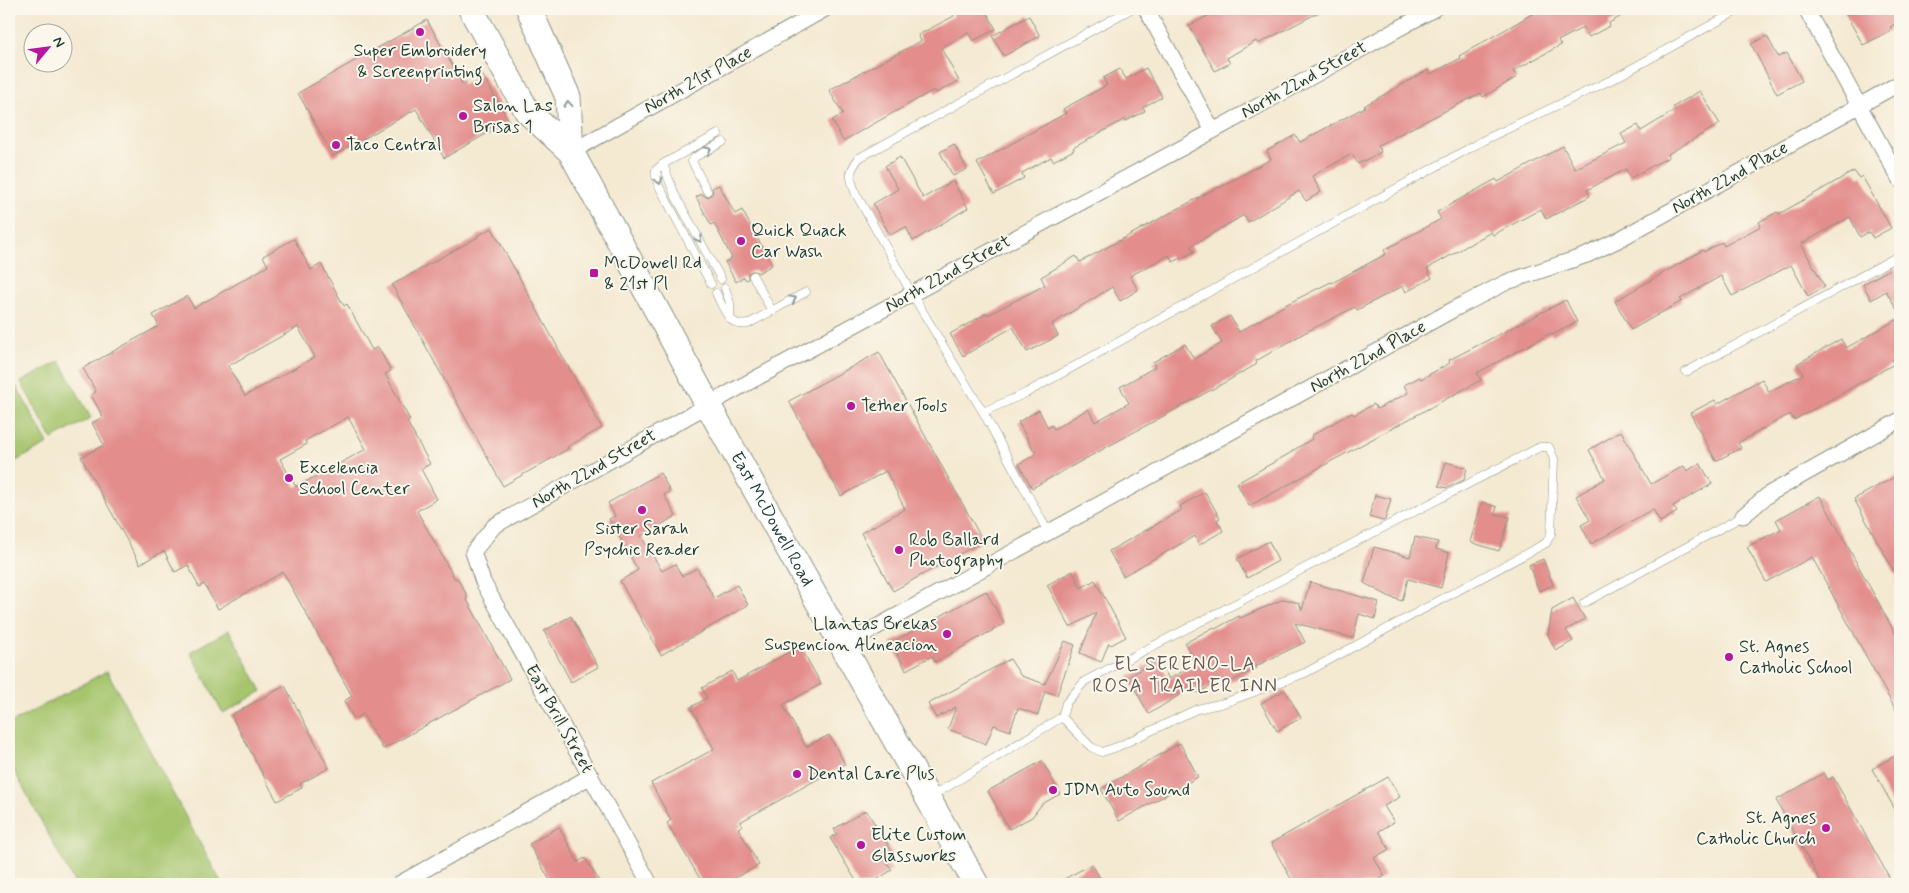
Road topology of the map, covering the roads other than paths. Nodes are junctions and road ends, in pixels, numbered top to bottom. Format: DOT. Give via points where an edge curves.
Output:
graph roads {
  1 [pos="471,9"];
  2 [pos="529,9"];
  3 [pos="825,9"];
  4 [pos="1131,9"];
  5 [pos="1146,9"];
  6 [pos="1434,9"];
  7 [pos="1740,9"];
  8 [pos="1806,9"];
  9 [pos="1900,83"];
  10 [pos="1859,105"];
  11 [pos="1213,131"];
  12 [pos="718,134"];
  13 [pos="723,142"];
  14 [pos="571,152"];
  15 [pos="663,164"];
  16 [pos="1900,180"];
  17 [pos="707,191"];
  18 [pos="1900,255"];
  19 [pos="753,276"];
  20 [pos="721,279"];
  21 [pos="711,284"];
  22 [pos="725,288"];
  23 [pos="806,292"];
  24 [pos="716,293"];
  25 [pos="912,294"];
  26 [pos="772,311"];
  27 [pos="730,319"];
  28 [pos="1686,372"];
  29 [pos="708,405"];
  30 [pos="983,412"];
  31 [pos="1900,420"];
  32 [pos="1743,516"];
  33 [pos="1048,532"];
  34 [pos="473,552"];
  35 [pos="1584,603"];
  36 [pos="842,646"];
  37 [pos="1062,717"];
  38 [pos="591,776"];
  39 [pos="928,799"];
  40 [pos="399,884"];
  41 [pos="650,884"];
  42 [pos="976,884"];
  1 -- 14 [label="main road, East McDowell Road" via="527,111"];
  14 -- 2 [label="main road, East McDowell Road, one-way" via="568,97"];
  3 -- 14 [label="street, North 21st Place"];
  4 -- 25 [label="lane" via="859,158 850,177 856,194"];
  5 -- 11 [label="street"];
  6 -- 11 [label="street, North 22nd Street"];
  7 -- 30 [label="lane" via="1612,79 1486,140 1026,392"];
  8 -- 10 [label="street"];
  9 -- 10 [label="street, North 22nd Place"];
  10 -- 16 [label="street"];
  10 -- 33 [label="street, North 22nd Place" via="1618,240 1586,255 1507,282 1458,307"];
  11 -- 25 [label="street, North 22nd Street"];
  12 -- 15 [label="lane"];
  17 -- 13 [label="lane, one-way" via="692,161"];
  14 -- 29 [label="main road, East McDowell Road"];
  15 -- 20 [label="lane, one-way" via="675,195"];
  15 -- 21 [label="lane, one-way" via="656,170 659,186"];
  18 -- 28 [label="lane"];
  19 -- 26 [label="lane"];
  22 -- 27 [label="lane" via="730,303"];
  26 -- 23 [label="lane, one-way"];
  24 -- 27 [label="lane"];
  25 -- 29 [label="street, North 22nd Street"];
  25 -- 30 [label="lane"];
  26 -- 27 [label="lane" via="741,326"];
  29 -- 34 [label="street, North 22nd Street" via="494,526"];
  29 -- 36 [label="main road, East McDowell Road"];
  30 -- 33 [label="lane"];
  31 -- 32 [label="street" via="1769,494"];
  32 -- 35 [label="lane"];
  33 -- 36 [label="street, North 22nd Place"];
  34 -- 38 [label="street, East Brill Street" via="484,582"];
  36 -- 39 [label="main road, East McDowell Road"];
  37 -- 37 [label="lane" via="1066,703 1085,681 1540,448 1550,447 1554,459 1551,534 1546,543 1305,673 1224,703 1197,709 1117,747 1102,752 1091,747"];
  37 -- 39 [label="lane"];
  38 -- 40 [label="street"];
  38 -- 41 [label="street, East Brill Street"];
  39 -- 42 [label="main road, East McDowell Road"];
}
